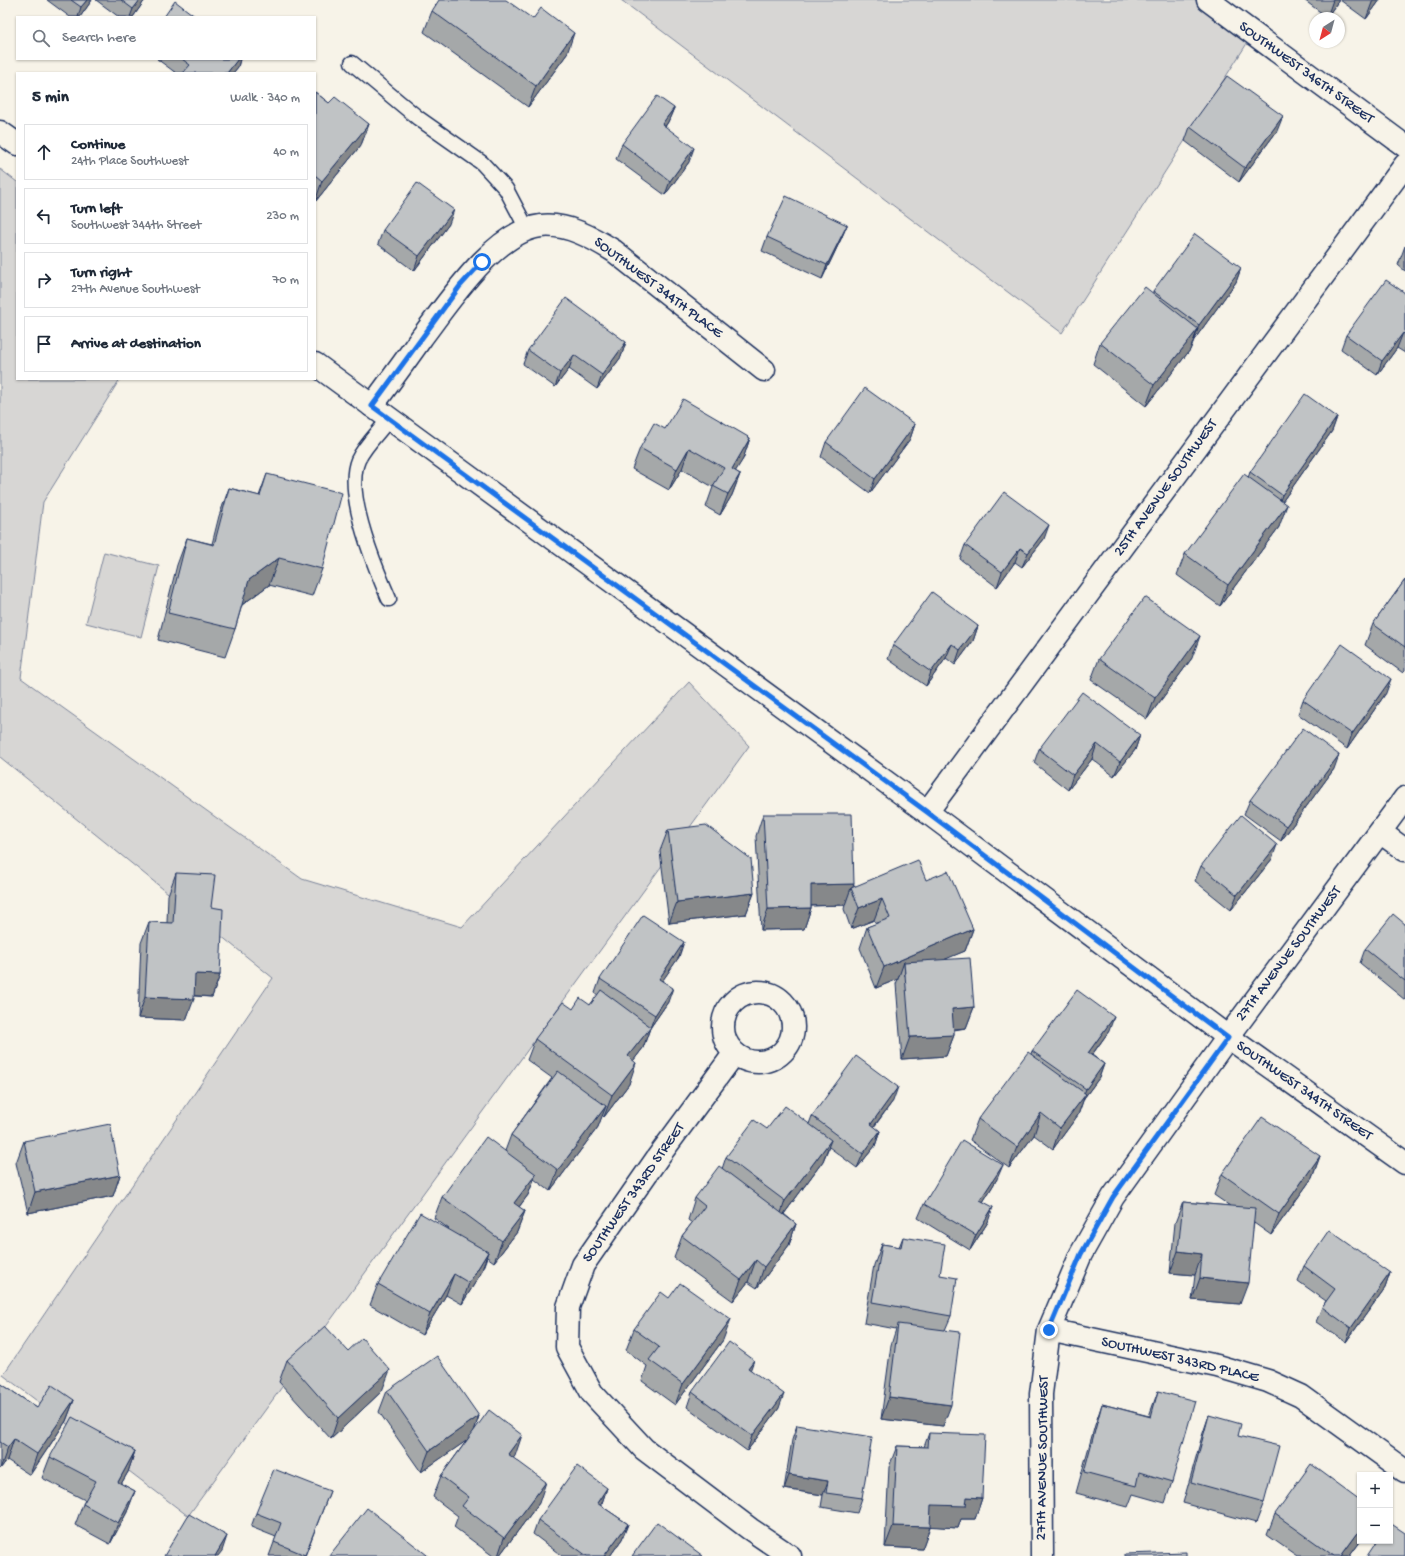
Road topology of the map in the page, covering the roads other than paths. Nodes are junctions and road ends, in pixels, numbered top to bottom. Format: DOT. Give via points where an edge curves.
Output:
graph roads {
  1 [pos="1208,0"];
  2 [pos="352,63"];
  3 [pos="0,132"];
  4 [pos="16,143"];
  5 [pos="1405,146"];
  6 [pos="1405,164"];
  7 [pos="534,227"];
  8 [pos="316,365"];
  9 [pos="764,370"];
  10 [pos="372,406"];
  11 [pos="389,419"];
  12 [pos="389,598"];
  13 [pos="1405,798"];
  14 [pos="927,812"];
  15 [pos="1380,832"];
  16 [pos="1405,850"];
  17 [pos="1228,1038"];
  18 [pos="734,1054"];
  19 [pos="1405,1163"];
  20 [pos="1049,1330"];
  21 [pos="1405,1471"];
  22 [pos="790,1556"];
  23 [pos="1042,1556"];
  1 -- 5 [label="street, SOUTHWEST 346TH STREET"];
  2 -- 7 [label="lane" via="418,118 482,163 506,189"];
  3 -- 4 [label="street"];
  6 -- 14 [label="street, 25TH AVENUE SOUTHWEST"];
  7 -- 9 [label="street, SOUTHWEST 344TH PLACE" via="563,228 593,238 614,251"];
  7 -- 10 [label="street" via="505,243 482,262 460,286"];
  8 -- 10 [label="street, SOUTHWEST 344TH STREET"];
  10 -- 11 [label="street, SOUTHWEST 344TH STREET"];
  11 -- 12 [label="lane" via="357,462 354,487 363,529"];
  11 -- 14 [label="street, SOUTHWEST 344TH STREET"];
  13 -- 15 [label="street, 27TH AVENUE SOUTHWEST"];
  14 -- 17 [label="street, SOUTHWEST 344TH STREET"];
  15 -- 16 [label="street"];
  15 -- 17 [label="street, 27TH AVENUE SOUTHWEST"];
  17 -- 19 [label="street, SOUTHWEST 344TH STREET"];
  17 -- 20 [label="street, 27TH AVENUE SOUTHWEST" via="1113,1197 1081,1254"];
  18 -- 22 [label="street, SOUTHWEST 343RD STREET" via="658,1157 583,1266 568,1307 567,1347 592,1393 644,1449"];
  20 -- 21 [label="street, SOUTHWEST 343RD PLACE" via="1217,1366 1268,1381 1301,1396"];
  20 -- 23 [label="street, 27TH AVENUE SOUTHWEST" via="1041,1394"];
}
